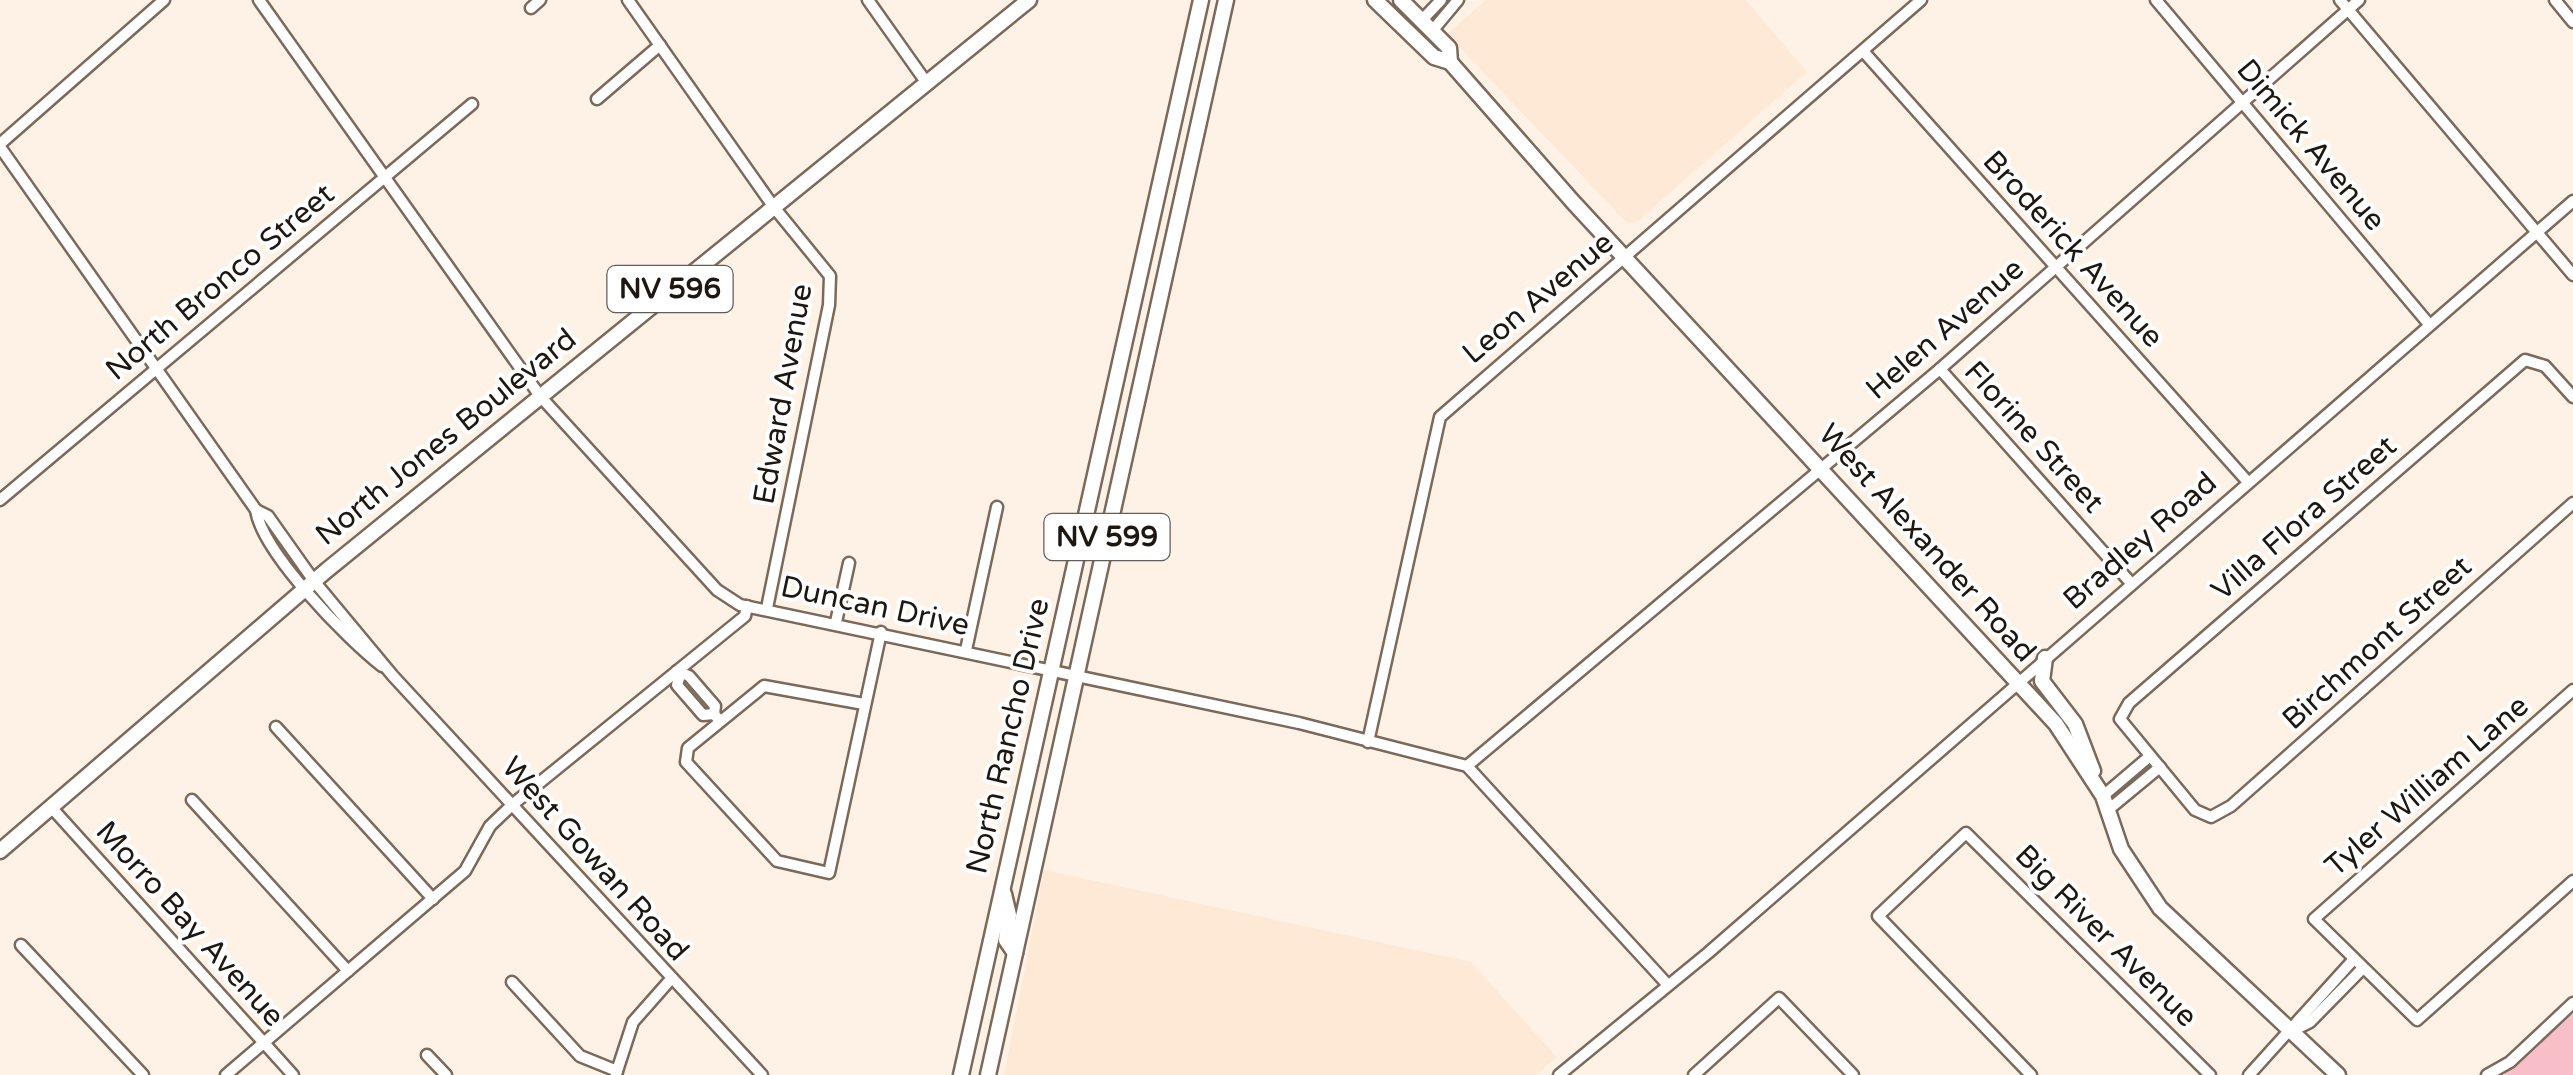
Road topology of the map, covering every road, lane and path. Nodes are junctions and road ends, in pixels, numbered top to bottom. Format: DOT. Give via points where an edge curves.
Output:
graph roads {
  1 [pos="164,0"];
  2 [pos="259,0"];
  3 [pos="628,0"];
  4 [pos="868,0"];
  5 [pos="1028,0"];
  6 [pos="1201,0"];
  7 [pos="1226,0"];
  8 [pos="1375,0"];
  9 [pos="1401,0"];
  10 [pos="1440,0"];
  11 [pos="1458,0"];
  12 [pos="1921,0"];
  13 [pos="2156,0"];
  14 [pos="2359,0"];
  15 [pos="2555,0"];
  16 [pos="2344,5"];
  17 [pos="2573,22"];
  18 [pos="1428,25"];
  19 [pos="660,45"];
  20 [pos="1862,51"];
  21 [pos="1450,62"];
  22 [pos="926,82"];
  23 [pos="597,99"];
  24 [pos="2242,102"];
  25 [pos="472,104"];
  26 [pos="0,145"];
  27 [pos="384,176"];
  28 [pos="2573,201"];
  29 [pos="773,206"];
  30 [pos="2535,234"];
  31 [pos="1625,258"];
  32 [pos="2056,267"];
  33 [pos="2573,276"];
  34 [pos="2428,324"];
  35 [pos="156,368"];
  36 [pos="1940,370"];
  37 [pos="540,396"];
  38 [pos="2573,397"];
  39 [pos="1822,467"];
  40 [pos="2246,481"];
  41 [pos="0,500"];
  42 [pos="2573,503"];
  43 [pos="997,506"];
  44 [pos="849,563"];
  45 [pos="2130,582"];
  46 [pos="309,585"];
  47 [pos="748,606"];
  48 [pos="767,608"];
  49 [pos="836,622"];
  50 [pos="881,632"];
  51 [pos="966,650"];
  52 [pos="2045,658"];
  53 [pos="1052,670"];
  54 [pos="678,673"];
  55 [pos="1076,676"];
  56 [pos="2017,683"];
  57 [pos="2573,690"];
  58 [pos="864,704"];
  59 [pos="717,718"];
  60 [pos="276,727"];
  61 [pos="1368,742"];
  62 [pos="2150,756"];
  63 [pos="1467,766"];
  64 [pos="2160,767"];
  65 [pos="2094,782"];
  66 [pos="192,800"];
  67 [pos="2105,803"];
  68 [pos="512,804"];
  69 [pos="51,807"];
  70 [pos="0,851"];
  71 [pos="2573,881"];
  72 [pos="1003,888"];
  73 [pos="433,898"];
  74 [pos="21,945"];
  75 [pos="1015,953"];
  76 [pos="2359,963"];
  77 [pos="348,971"];
  78 [pos="984,972"];
  79 [pos="671,979"];
  80 [pos="512,982"];
  81 [pos="1667,984"];
  82 [pos="1006,988"];
  83 [pos="2573,1003"];
  84 [pos="2291,1032"];
  85 [pos="264,1044"];
  86 [pos="427,1054"];
  87 [pos="616,1073"];
  88 [pos="1563,1074"];
  89 [pos="142,1075"];
  90 [pos="226,1075"];
  91 [pos="293,1075"];
  92 [pos="446,1075"];
  93 [pos="761,1075"];
  94 [pos="961,1075"];
  95 [pos="988,1075"];
  96 [pos="1694,1075"];
  97 [pos="1853,1075"];
  98 [pos="2032,1075"];
  99 [pos="2210,1075"];
  100 [pos="2250,1075"];
  101 [pos="2338,1075"];
  102 [pos="2488,1075"];
  1 -- 26 [label="street"];
  2 -- 27 [label="street, Duncan Drive"];
  3 -- 19 [label="street, Edward Avenue"];
  4 -- 22 [label="street"];
  5 -- 22 [label="main road, North Jones Boulevard / NV 596"];
  6 -- 53 [label="main road, North Rancho Drive / NV 599"];
  7 -- 55 [label="main road, North Rancho Drive / NV 599"];
  8 -- 21 [label="main road, West Alexander Road" via="1434,57"];
  9 -- 18 [label="main road, West Alexander Road"];
  10 -- 18 [label="street"];
  11 -- 18 [label="street"];
  12 -- 20 [label="street, Leon Avenue"];
  13 -- 24 [label="street, Dimick Avenue"];
  14 -- 16 [label="street, Helen Avenue"];
  15 -- 17 [label="street"];
  16 -- 24 [label="street, Helen Avenue"];
  16 -- 30 [label="street"];
  18 -- 21 [label="main road, West Alexander Road" via="1448,48"];
  19 -- 23 [label="street"];
  19 -- 29 [label="street, Edward Avenue"];
  20 -- 31 [label="street, Leon Avenue"];
  20 -- 32 [label="street, Broderick Avenue"];
  21 -- 31 [label="main road, West Alexander Road"];
  22 -- 29 [label="main road, North Jones Boulevard / NV 596"];
  24 -- 32 [label="street, Helen Avenue"];
  24 -- 34 [label="street, Dimick Avenue"];
  25 -- 27 [label="street, North Bronco Street"];
  26 -- 35 [label="street, West Gowan Road"];
  27 -- 35 [label="street, North Bronco Street"];
  27 -- 37 [label="street, Duncan Drive"];
  28 -- 30 [label="street, Bradley Road"];
  29 -- 37 [label="main road, North Jones Boulevard / NV 596"];
  29 -- 48 [label="street, Edward Avenue" via="830,276"];
  30 -- 33 [label="street"];
  30 -- 34 [label="street, Bradley Road"];
  31 -- 39 [label="main road, West Alexander Road"];
  31 -- 61 [label="street, Leon Avenue" via="1440,416"];
  32 -- 36 [label="street, Helen Avenue"];
  32 -- 40 [label="street, Broderick Avenue"];
  34 -- 40 [label="street, Bradley Road"];
  35 -- 41 [label="street, North Bronco Street"];
  35 -- 46 [label="street, West Gowan Road" via="256,510 268,516"];
  36 -- 39 [label="street, Helen Avenue"];
  36 -- 45 [label="street, Florine Street"];
  37 -- 46 [label="main road, North Jones Boulevard / NV 596"];
  37 -- 47 [label="street, Duncan Drive" via="717,590"];
  38 -- 62 [label="street, Villa Flora Street" via="2546,366 2525,360 2129,703 2120,719"];
  39 -- 56 [label="main road, West Alexander Road"];
  39 -- 63 [label="street, Helen Avenue"];
  40 -- 45 [label="street, Bradley Road"];
  42 -- 64 [label="street, Birchmont Street" via="2232,806 2211,817 2195,810"];
  43 -- 51 [label="street"];
  44 -- 49 [label="street"];
  45 -- 52 [label="street, Bradley Road"];
  46 -- 68 [label="street, West Gowan Road"];
  46 -- 69 [label="main road, North Jones Boulevard / NV 596"];
  47 -- 48 [label="street, Duncan Drive"];
  47 -- 54 [label="street" via="745,616"];
  48 -- 49 [label="street, Duncan Drive"];
  49 -- 50 [label="street, Duncan Drive"];
  50 -- 51 [label="street, Duncan Drive"];
  50 -- 58 [label="street"];
  51 -- 53 [label="street, Duncan Drive"];
  52 -- 56 [label="street, Bradley Road"];
  52 -- 65 [label="main road" via="2042,681 2075,724"];
  53 -- 55 [label="street, Duncan Drive"];
  53 -- 72 [label="main road, North Rancho Drive / NV 599"];
  54 -- 59 [label="street" via="677,684 704,715"];
  54 -- 68 [label="street"];
  55 -- 61 [label="street, Duncan Drive"];
  55 -- 75 [label="main road, North Rancho Drive / NV 599"];
  56 -- 65 [label="main road, West Alexander Road" via="2056,724"];
  56 -- 81 [label="street, Bradley Road"];
  57 -- 76 [label="street, Tyler William Lane" via="2314,918"];
  58 -- 59 [label="street" via="764,686"];
  58 -- 59 [label="street" via="829,874 778,861 686,762 688,748"];
  60 -- 73 [label="street"];
  61 -- 63 [label="street, Duncan Drive"];
  62 -- 64 [label="street"];
  62 -- 67 [label="street"];
  63 -- 81 [label="street"];
  64 -- 67 [label="street"];
  65 -- 67 [label="main road, West Alexander Road"];
  66 -- 77 [label="street"];
  67 -- 84 [label="main road, West Alexander Road" via="2121,849 2160,908"];
  68 -- 73 [label="street" via="490,826 474,860"];
  68 -- 79 [label="street, West Gowan Road"];
  69 -- 70 [label="main road, North Jones Boulevard / NV 596"];
  69 -- 85 [label="street, Morro Bay Avenue"];
  71 -- 76 [label="street" via="2417,1020"];
  72 -- 75 [label="main road" via="1006,940"];
  72 -- 78 [label="main road, North Rancho Drive / NV 599"];
  73 -- 77 [label="street"];
  74 -- 89 [label="street"];
  75 -- 82 [label="main road, North Rancho Drive / NV 599"];
  76 -- 84 [label="street" via="2310,1022"];
  77 -- 85 [label="street"];
  78 -- 82 [label="main road"];
  78 -- 94 [label="main road, North Rancho Drive / NV 599"];
  79 -- 87 [label="street" via="633,1022"];
  79 -- 93 [label="street, West Gowan Road"];
  80 -- 87 [label="street" via="580,1056"];
  81 -- 88 [label="street, Bradley Road"];
  82 -- 95 [label="main road, North Rancho Drive / NV 599"];
  83 -- 102 [label="street"];
  84 -- 100 [label="street"];
  84 -- 101 [label="main road, West Alexander Road"];
  85 -- 90 [label="street"];
  85 -- 91 [label="street, Morro Bay Avenue"];
  86 -- 92 [label="street"];
  96 -- 97 [label="street" via="1779,998"];
  98 -- 99 [label="street, Big River Avenue" via="1878,916 1966,832"];
}
